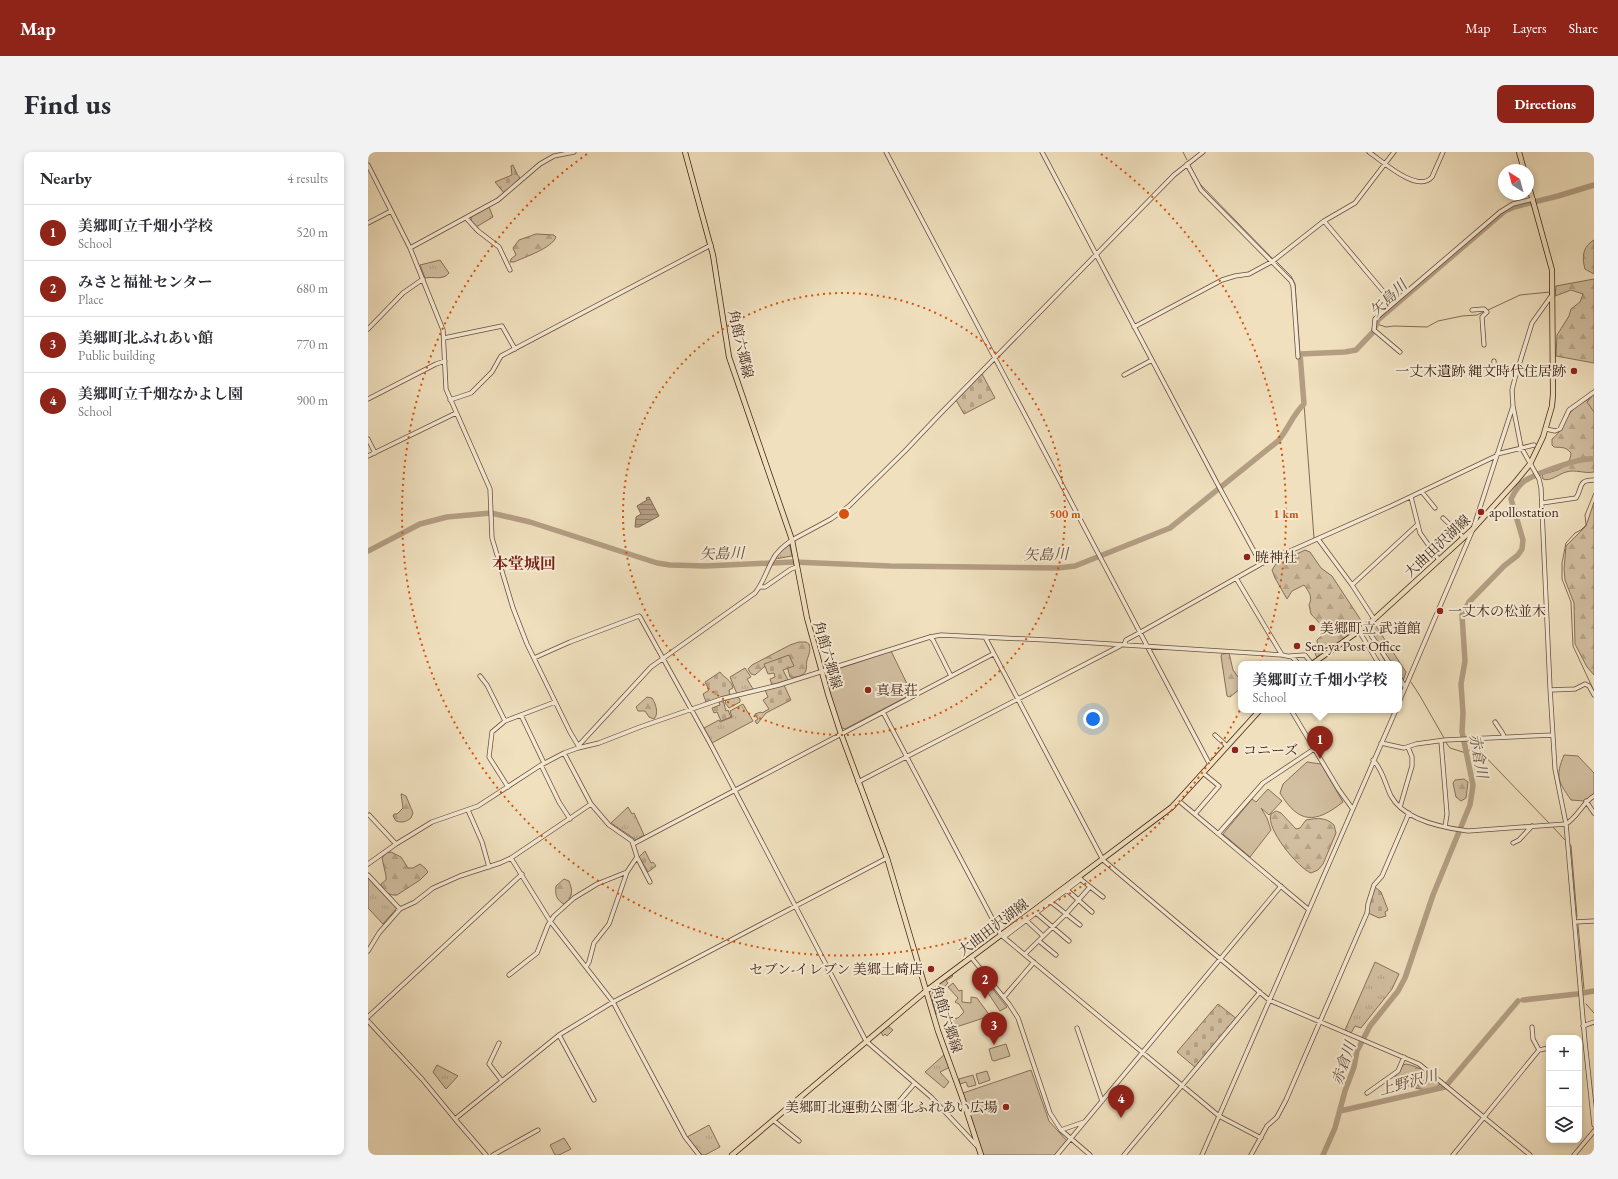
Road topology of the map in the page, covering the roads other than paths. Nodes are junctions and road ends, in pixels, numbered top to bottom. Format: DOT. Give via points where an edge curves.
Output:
graph roads {
  1 [pos="574,152"];
  2 [pos="685,152"];
  3 [pos="886,152"];
  4 [pos="1042,152"];
  5 [pos="1203,152"];
  6 [pos="1369,152"];
  7 [pos="1394,152"];
  8 [pos="1443,152"];
  9 [pos="1519,152"];
  10 [pos="1186,164"];
  11 [pos="1385,164"];
  12 [pos="1522,164"];
  13 [pos="368,165"];
  14 [pos="1533,201"];
  15 [pos="391,211"];
  16 [pos="466,218"];
  17 [pos="1324,221"];
  18 [pos="368,223"];
  19 [pos="711,244"];
  20 [pos="410,248"];
  21 [pos="1096,255"];
  22 [pos="1274,260"];
  23 [pos="510,270"];
  24 [pos="423,280"];
  25 [pos="1552,295"];
  26 [pos="1393,303"];
  27 [pos="1472,310"];
  28 [pos="1134,327"];
  29 [pos="368,329"];
  30 [pos="444,338"];
  31 [pos="1484,345"];
  32 [pos="515,349"];
  33 [pos="1400,352"];
  34 [pos="1298,357"];
  35 [pos="995,359"];
  36 [pos="1152,360"];
  37 [pos="445,361"];
  38 [pos="1494,361"];
  39 [pos="1517,372"];
  40 [pos="1124,375"];
  41 [pos="1594,392"];
  42 [pos="368,399"];
  43 [pos="450,400"];
  44 [pos="1513,406"];
  45 [pos="456,413"];
  46 [pos="1546,429"];
  47 [pos="368,439"];
  48 [pos="1534,445"];
  49 [pos="1521,447"];
  50 [pos="375,453"];
  51 [pos="1497,455"];
  52 [pos="368,456"];
  53 [pos="1530,464"];
  54 [pos="1594,480"];
  55 [pos="1422,492"];
  56 [pos="1411,497"];
  57 [pos="1542,503"];
  58 [pos="1435,508"];
  59 [pos="1443,518"];
  60 [pos="1417,525"];
  61 [pos="1473,529"];
  62 [pos="1463,537"];
  63 [pos="1318,539"];
  64 [pos="792,540"];
  65 [pos="1439,560"];
  66 [pos="1261,564"];
  67 [pos="797,567"];
  68 [pos="1236,578"];
  69 [pos="1352,585"];
  70 [pos="760,587"];
  71 [pos="1374,619"];
  72 [pos="1365,626"];
  73 [pos="1359,631"];
  74 [pos="1139,633"];
  75 [pos="930,637"];
  76 [pos="985,637"];
  77 [pos="1122,645"];
  78 [pos="1147,647"];
  79 [pos="993,654"];
  80 [pos="1282,655"];
  81 [pos="1287,656"];
  82 [pos="664,657"];
  83 [pos="534,658"];
  84 [pos="1296,661"];
  85 [pos="1310,661"];
  86 [pos="1316,661"];
  87 [pos="1377,661"];
  88 [pos="1388,661"];
  89 [pos="821,672"];
  90 [pos="480,676"];
  91 [pos="951,676"];
  92 [pos="1402,681"];
  93 [pos="1406,687"];
  94 [pos="1550,690"];
  95 [pos="1402,694"];
  96 [pos="1594,696"];
  97 [pos="1018,699"];
  98 [pos="555,702"];
  99 [pos="691,710"];
  100 [pos="883,712"];
  101 [pos="1257,713"];
  102 [pos="1293,713"];
  103 [pos="1395,713"];
  104 [pos="521,715"];
  105 [pos="506,721"];
  106 [pos="1495,722"];
  107 [pos="841,734"];
  108 [pos="1215,735"];
  109 [pos="1553,735"];
  110 [pos="1504,737"];
  111 [pos="1443,741"];
  112 [pos="1381,743"];
  113 [pos="1227,746"];
  114 [pos="579,747"];
  115 [pos="1408,747"];
  116 [pos="1314,748"];
  117 [pos="564,754"];
  118 [pos="907,757"];
  119 [pos="1374,760"];
  120 [pos="542,764"];
  121 [pos="1210,765"];
  122 [pos="1203,773"];
  123 [pos="858,782"];
  124 [pos="508,787"];
  125 [pos="735,790"];
  126 [pos="1594,796"];
  127 [pos="1179,801"];
  128 [pos="1586,801"];
  129 [pos="591,804"];
  130 [pos="1400,807"];
  131 [pos="1352,808"];
  132 [pos="468,810"];
  133 [pos="1409,813"];
  134 [pos="1594,813"];
  135 [pos="1195,814"];
  136 [pos="369,815"];
  137 [pos="570,818"];
  138 [pos="1566,824"];
  139 [pos="1532,826"];
  140 [pos="1445,827"];
  141 [pos="1218,834"];
  142 [pos="1513,843"];
  143 [pos="396,844"];
  144 [pos="633,844"];
  145 [pos="637,857"];
  146 [pos="511,858"];
  147 [pos="888,858"];
  148 [pos="1103,860"];
  149 [pos="368,864"];
  150 [pos="489,867"];
  151 [pos="627,872"];
  152 [pos="522,874"];
  153 [pos="368,875"];
  154 [pos="1080,878"];
  155 [pos="650,882"];
  156 [pos="1281,886"];
  157 [pos="1090,887"];
  158 [pos="1067,890"];
  159 [pos="1102,896"];
  160 [pos="1079,900"];
  161 [pos="1051,902"];
  162 [pos="796,906"];
  163 [pos="400,909"];
  164 [pos="1308,909"];
  165 [pos="1092,912"];
  166 [pos="1036,913"];
  167 [pos="1066,914"];
  168 [pos="1026,920"];
  169 [pos="550,921"];
  170 [pos="1594,921"];
  171 [pos="1575,922"];
  172 [pos="1080,925"];
  173 [pos="1053,927"];
  174 [pos="1003,936"];
  175 [pos="1043,936"];
  176 [pos="1039,941"];
  177 [pos="1069,941"];
  178 [pos="368,951"];
  179 [pos="1024,954"];
  180 [pos="1056,955"];
  181 [pos="971,957"];
  182 [pos="1221,959"];
  183 [pos="1034,962"];
  184 [pos="586,967"];
  185 [pos="509,976"];
  186 [pos="926,991"];
  187 [pos="1260,992"];
  188 [pos="1004,997"];
  189 [pos="1269,1000"];
  190 [pos="613,1002"];
  191 [pos="368,1017"];
  192 [pos="368,1021"];
  193 [pos="1320,1022"];
  194 [pos="1594,1022"];
  195 [pos="1583,1026"];
  196 [pos="1532,1027"];
  197 [pos="1078,1028"];
  198 [pos="559,1035"];
  199 [pos="866,1041"];
  200 [pos="1585,1042"];
  201 [pos="499,1043"];
  202 [pos="1546,1049"];
  203 [pos="1539,1050"];
  204 [pos="1142,1052"];
  205 [pos="1404,1057"];
  206 [pos="1594,1074"];
  207 [pos="1589,1075"];
  208 [pos="502,1081"];
  209 [pos="915,1083"];
  210 [pos="1182,1086"];
  211 [pos="1367,1093"];
  212 [pos="594,1100"];
  213 [pos="1102,1101"];
  214 [pos="896,1105"];
  215 [pos="1219,1116"];
  216 [pos="1484,1118"];
  217 [pos="455,1119"];
  218 [pos="773,1120"];
  219 [pos="1085,1122"];
  220 [pos="1594,1125"];
  221 [pos="538,1130"];
  222 [pos="1061,1130"];
  223 [pos="1594,1131"];
  224 [pos="1260,1138"];
  225 [pos="1071,1139"];
  226 [pos="799,1142"];
  227 [pos="978,1146"];
  228 [pos="486,1155"];
  229 [pos="493,1155"];
  230 [pos="699,1155"];
  231 [pos="732,1155"];
  232 [pos="981,1155"];
  233 [pos="1057,1155"];
  234 [pos="1090,1155"];
  235 [pos="1124,1155"];
  236 [pos="1202,1155"];
  237 [pos="1251,1155"];
  238 [pos="1453,1155"];
  239 [pos="1530,1155"];
  240 [pos="1574,1155"];
  1 -- 16 [label="street" via="554,156 540,164 498,200"];
  2 -- 19 [label="main road, 角館六郷線"];
  3 -- 35 [label="street"];
  4 -- 21 [label="street"];
  5 -- 10 [label="street"];
  6 -- 11 [label="street"];
  7 -- 11 [label="street"];
  8 -- 11 [label="street" via="1432,177 1426,182 1407,179"];
  9 -- 12 [label="main road"];
  10 -- 21 [label="street"];
  10 -- 22 [label="street" via="1201,190"];
  11 -- 17 [label="street" via="1355,203"];
  13 -- 15 [label="street"];
  14 -- 25 [label="main road, 大曲田沢湖線" via="1552,270"];
  14 -- 26 [label="street" via="1513,204 1500,212"];
  15 -- 18 [label="street"];
  15 -- 20 [label="street"];
  16 -- 20 [label="street"];
  16 -- 23 [label="street" via="478,231 500,247"];
  17 -- 22 [label="street"];
  17 -- 26 [label="street"];
  19 -- 32 [label="street"];
  19 -- 64 [label="main road, 角館六郷線" via="730,357"];
  20 -- 24 [label="street"];
  21 -- 28 [label="street"];
  21 -- 35 [label="street"];
  22 -- 28 [label="street" via="1249,274 1222,280"];
  22 -- 34 [label="street" via="1293,286"];
  24 -- 29 [label="street" via="403,293"];
  24 -- 30 [label="street"];
  25 -- 39 [label="street" via="1532,323"];
  25 -- 46 [label="main road, 大曲田沢湖線" via="1553,394"];
  26 -- 33 [label="street" via="1375,319 1375,331"];
  27 -- 31 [label="street" via="1486,311 1482,317"];
  28 -- 36 [label="street"];
  30 -- 32 [label="street" via="502,326"];
  30 -- 37 [label="street"];
  32 -- 43 [label="street" via="501,356 492,372 471,393"];
  35 -- 64 [label="street" via="849,506"];
  35 -- 74 [label="street"];
  36 -- 40 [label="street"];
  36 -- 66 [label="street"];
  37 -- 42 [label="street"];
  37 -- 43 [label="street" via="445,381"];
  38 -- 39 [label="street" via="1494,366"];
  39 -- 44 [label="street" via="1512,390"];
  41 -- 46 [label="street" via="1568,410 1560,429"];
  43 -- 45 [label="street"];
  44 -- 49 [label="street"];
  44 -- 51 [label="street"];
  45 -- 50 [label="street"];
  45 -- 83 [label="street" via="490,489 492,538 513,608"];
  46 -- 53 [label="main road, 大曲田沢湖線"];
  47 -- 50 [label="street"];
  48 -- 49 [label="street"];
  49 -- 51 [label="street"];
  49 -- 53 [label="street"];
  50 -- 52 [label="street"];
  51 -- 55 [label="street"];
  51 -- 61 [label="street"];
  53 -- 57 [label="street" via="1539,479"];
  53 -- 61 [label="main road, 大曲田沢湖線"];
  54 -- 57 [label="street" via="1582,483 1576,498"];
  55 -- 56 [label="street"];
  55 -- 58 [label="street"];
  56 -- 60 [label="street"];
  56 -- 63 [label="street"];
  57 -- 94 [label="street"];
  59 -- 62 [label="street"];
  60 -- 65 [label="street" via="1424,540"];
  60 -- 69 [label="street"];
  61 -- 62 [label="main road, 大曲田沢湖線"];
  61 -- 93 [label="street"];
  62 -- 65 [label="main road, 大曲田沢湖線"];
  63 -- 66 [label="street"];
  63 -- 69 [label="street"];
  64 -- 67 [label="main road, 角館六郷線"];
  64 -- 70 [label="street" via="772,560"];
  65 -- 71 [label="main road, 大曲田沢湖線"];
  66 -- 68 [label="street"];
  67 -- 70 [label="street" via="765,587"];
  67 -- 89 [label="main road, 角館六郷線"];
  68 -- 74 [label="street"];
  68 -- 80 [label="street"];
  69 -- 71 [label="street"];
  70 -- 82 [label="street" via="746,600"];
  71 -- 72 [label="main road, 大曲田沢湖線"];
  72 -- 73 [label="main road, 大曲田沢湖線"];
  72 -- 88 [label="street"];
  73 -- 86 [label="main road, 大曲田沢湖線"];
  73 -- 87 [label="street"];
  74 -- 77 [label="street"];
  74 -- 78 [label="street"];
  75 -- 76 [label="street"];
  75 -- 89 [label="street"];
  75 -- 91 [label="street"];
  76 -- 77 [label="street"];
  76 -- 79 [label="street"];
  77 -- 78 [label="street"];
  77 -- 97 [label="street"];
  78 -- 80 [label="street"];
  78 -- 121 [label="street"];
  79 -- 91 [label="street"];
  79 -- 97 [label="street"];
  80 -- 81 [label="street"];
  81 -- 84 [label="street"];
  81 -- 85 [label="street" via="1305,655"];
  82 -- 83 [label="street" via="639,616"];
  82 -- 99 [label="street"];
  82 -- 114 [label="street" via="651,667"];
  83 -- 98 [label="street"];
  89 -- 99 [label="street" via="721,699"];
  89 -- 107 [label="main road, 角館六郷線"];
  90 -- 105 [label="street" via="487,684"];
  91 -- 100 [label="street"];
  92 -- 93 [label="street"];
  93 -- 95 [label="street"];
  94 -- 96 [label="street" via="1575,689 1585,684"];
  94 -- 109 [label="street"];
  97 -- 118 [label="street"];
  97 -- 148 [label="street"];
  98 -- 104 [label="street"];
  98 -- 114 [label="street"];
  99 -- 114 [label="street" via="599,743"];
  99 -- 125 [label="street"];
  100 -- 107 [label="street"];
  100 -- 118 [label="street"];
  101 -- 113 [label="main road, 大曲田沢湖線"];
  102 -- 116 [label="street"];
  103 -- 112 [label="street"];
  104 -- 105 [label="street"];
  104 -- 120 [label="street"];
  105 -- 124 [label="street" via="494,728 490,735 489,757"];
  106 -- 110 [label="street"];
  107 -- 123 [label="main road, 角館六郷線"];
  107 -- 125 [label="street"];
  108 -- 113 [label="street"];
  109 -- 110 [label="street"];
  109 -- 138 [label="street" via="1556,778"];
  110 -- 111 [label="street"];
  111 -- 115 [label="street"];
  111 -- 140 [label="street" via="1447,814"];
  112 -- 115 [label="street"];
  112 -- 119 [label="street"];
  113 -- 121 [label="main road, 大曲田沢湖線"];
  114 -- 117 [label="street"];
  115 -- 130 [label="street" via="1412,766"];
  116 -- 131 [label="street"];
  116 -- 141 [label="street" via="1263,783"];
  117 -- 120 [label="street"];
  117 -- 129 [label="street"];
  118 -- 123 [label="street"];
  118 -- 174 [label="street"];
  119 -- 130 [label="street" via="1394,801"];
  119 -- 131 [label="street"];
  120 -- 124 [label="street"];
  120 -- 137 [label="street" via="559,802"];
  121 -- 122 [label="main road, 大曲田沢湖線"];
  122 -- 127 [label="main road, 大曲田沢湖線"];
  122 -- 135 [label="street" via="1219,786"];
  123 -- 147 [label="main road, 角館六郷線"];
  124 -- 132 [label="street"];
  125 -- 144 [label="street"];
  125 -- 162 [label="street"];
  126 -- 128 [label="street"];
  127 -- 135 [label="street"];
  127 -- 148 [label="main road, 大曲田沢湖線"];
  128 -- 134 [label="street"];
  128 -- 138 [label="street"];
  129 -- 137 [label="street"];
  129 -- 144 [label="street" via="609,825 628,837"];
  130 -- 133 [label="street"];
  131 -- 164 [label="street"];
  132 -- 143 [label="street" via="432,822"];
  132 -- 150 [label="street" via="482,842"];
  133 -- 140 [label="street" via="1429,823"];
  133 -- 193 [label="street" via="1382,876 1374,885 1367,913"];
  135 -- 141 [label="street"];
  136 -- 143 [label="street"];
  137 -- 146 [label="street"];
  138 -- 139 [label="street"];
  138 -- 171 [label="street"];
  139 -- 140 [label="street" via="1468,831"];
  139 -- 142 [label="street"];
  141 -- 156 [label="street"];
  143 -- 149 [label="street"];
  144 -- 145 [label="street"];
  145 -- 151 [label="street"];
  145 -- 155 [label="street"];
  146 -- 150 [label="street"];
  146 -- 152 [label="street"];
  147 -- 162 [label="street"];
  147 -- 186 [label="main road, 角館六郷線"];
  148 -- 154 [label="main road, 大曲田沢湖線"];
  148 -- 182 [label="street"];
  150 -- 163 [label="street" via="433,888 415,902"];
  151 -- 169 [label="street" via="597,884 574,898"];
  151 -- 184 [label="street" via="609,924 594,943"];
  152 -- 169 [label="street"];
  152 -- 191 [label="street"];
  153 -- 163 [label="street"];
  154 -- 157 [label="street"];
  154 -- 158 [label="street"];
  154 -- 174 [label="main road, 大曲田沢湖線"];
  156 -- 164 [label="street"];
  156 -- 182 [label="street"];
  157 -- 159 [label="street"];
  157 -- 160 [label="street"];
  158 -- 160 [label="street"];
  158 -- 161 [label="street"];
  160 -- 165 [label="street"];
  160 -- 167 [label="street"];
  161 -- 166 [label="street"];
  161 -- 167 [label="street"];
  162 -- 190 [label="street"];
  162 -- 199 [label="street"];
  163 -- 178 [label="street" via="379,933"];
  164 -- 189 [label="street"];
  166 -- 168 [label="street"];
  166 -- 173 [label="street"];
  167 -- 172 [label="street"];
  167 -- 173 [label="street"];
  168 -- 174 [label="street"];
  168 -- 175 [label="street"];
  169 -- 184 [label="street"];
  169 -- 185 [label="street" via="537,953"];
  170 -- 171 [label="street"];
  171 -- 195 [label="street"];
  173 -- 175 [label="street"];
  173 -- 177 [label="street"];
  174 -- 179 [label="street"];
  174 -- 181 [label="main road, 大曲田沢湖線"];
  175 -- 176 [label="street"];
  176 -- 179 [label="street"];
  176 -- 180 [label="street"];
  179 -- 183 [label="street"];
  181 -- 186 [label="main road, 大曲田沢湖線"];
  181 -- 188 [label="street"];
  182 -- 187 [label="street"];
  182 -- 204 [label="street"];
  183 -- 188 [label="street"];
  183 -- 204 [label="street"];
  184 -- 190 [label="street"];
  186 -- 199 [label="main road, 大曲田沢湖線"];
  186 -- 227 [label="main road, 角館六郷線"];
  187 -- 189 [label="street"];
  187 -- 210 [label="street"];
  188 -- 222 [label="street" via="1018,1018 1050,1113"];
  189 -- 193 [label="street"];
  189 -- 215 [label="street"];
  190 -- 198 [label="street"];
  190 -- 230 [label="street" via="685,1137"];
  192 -- 217 [label="street"];
  193 -- 205 [label="street"];
  193 -- 224 [label="street" via="1283,1106"];
  194 -- 195 [label="street"];
  195 -- 200 [label="street"];
  196 -- 203 [label="street"];
  197 -- 213 [label="street"];
  198 -- 208 [label="street"];
  198 -- 212 [label="street"];
  199 -- 209 [label="street"];
  199 -- 218 [label="main road, 大曲田沢湖線"];
  200 -- 207 [label="street"];
  201 -- 208 [label="street" via="489,1064"];
  202 -- 203 [label="street"];
  203 -- 216 [label="street"];
  204 -- 210 [label="street"];
  204 -- 213 [label="street"];
  205 -- 211 [label="street" via="1398,1071"];
  205 -- 216 [label="street" via="1419,1064"];
  206 -- 207 [label="street"];
  207 -- 220 [label="street"];
  208 -- 217 [label="street"];
  209 -- 214 [label="street"];
  209 -- 227 [label="street"];
  210 -- 215 [label="street"];
  210 -- 235 [label="street"];
  213 -- 219 [label="street"];
  215 -- 224 [label="street"];
  215 -- 236 [label="street"];
  216 -- 238 [label="street"];
  216 -- 239 [label="street"];
  217 -- 228 [label="street"];
  218 -- 226 [label="street"];
  218 -- 231 [label="main road, 大曲田沢湖線"];
  219 -- 222 [label="street"];
  219 -- 225 [label="street"];
  221 -- 229 [label="street"];
  222 -- 225 [label="street"];
  223 -- 240 [label="street"];
  224 -- 237 [label="street"];
  225 -- 233 [label="street"];
  225 -- 234 [label="street"];
  227 -- 232 [label="main road, 角館六郷線"];
}
